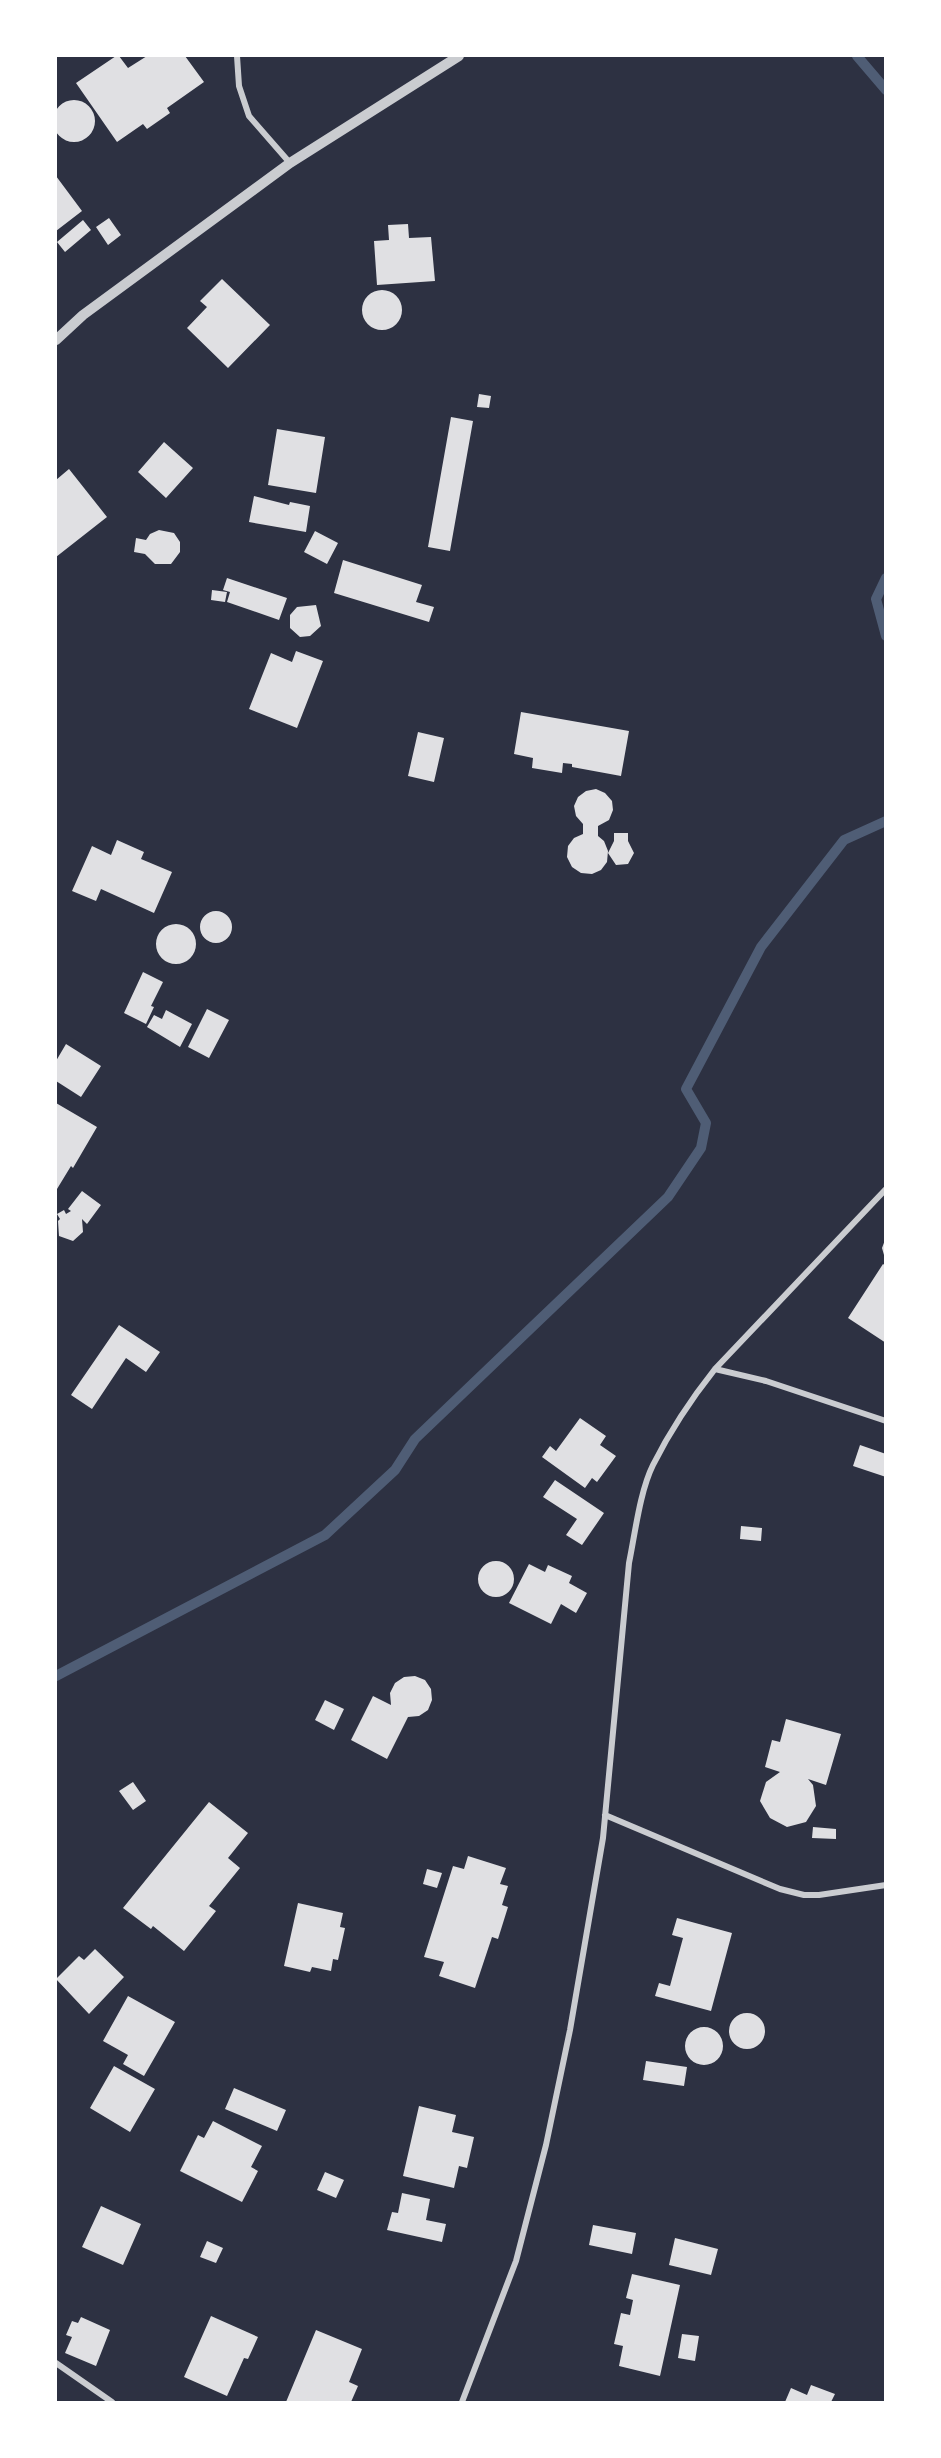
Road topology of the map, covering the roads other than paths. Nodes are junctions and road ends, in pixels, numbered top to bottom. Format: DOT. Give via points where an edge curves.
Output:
graph roads {
  1 [pos="237,56"];
  2 [pos="459,56"];
  3 [pos="290,163"];
  4 [pos="56,340"];
  5 [pos="885,1189"];
  6 [pos="715,1369"];
  7 [pos="885,1421"];
  8 [pos="605,1815"];
  9 [pos="885,1885"];
  10 [pos="56,2363"];
  11 [pos="112,2403"];
  12 [pos="462,2403"];
  1 -- 3 [label="street" via="239,86 249,116"];
  2 -- 3 [label="street"];
  3 -- 4 [label="street" via="83,315"];
  5 -- 6 [label="street"];
  6 -- 7 [label="street"];
  6 -- 8 [label="street" via="652,1467 637,1520 629,1563"];
  8 -- 9 [label="street" via="780,1889 804,1895"];
  8 -- 12 [label="street" via="570,2031 546,2145 516,2260"];
  10 -- 11 [label="street"];
}
